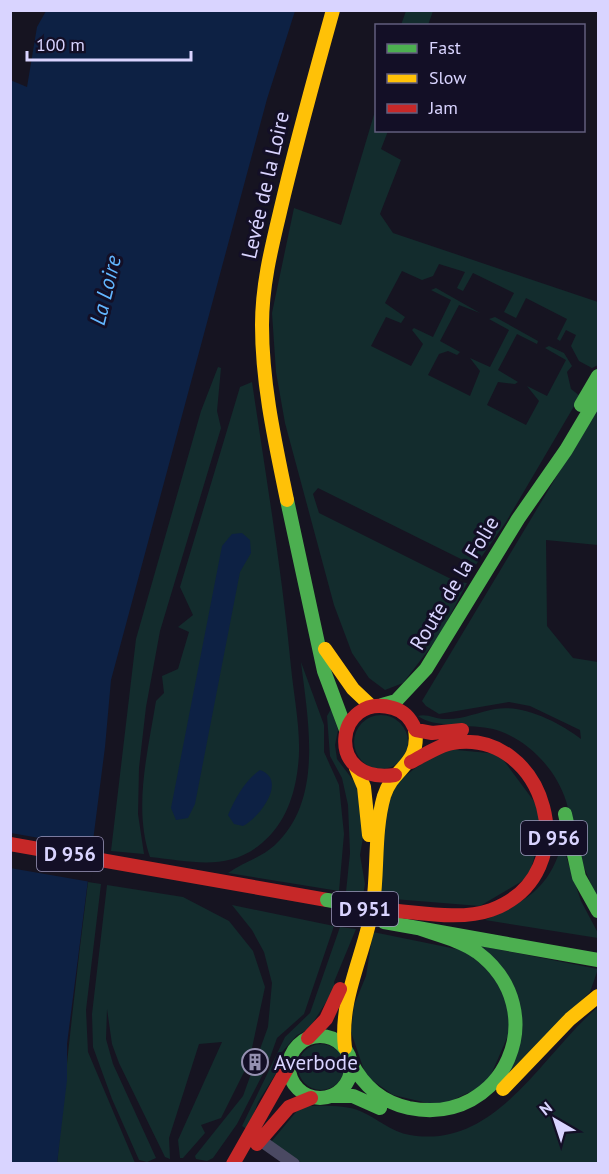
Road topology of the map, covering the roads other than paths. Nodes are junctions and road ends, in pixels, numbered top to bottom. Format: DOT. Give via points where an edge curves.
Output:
graph roads {
  1 [pos="333,10"];
  2 [pos="598,376"];
  3 [pos="598,396"];
  4 [pos="518,519"];
  5 [pos="316,635"];
  6 [pos="426,669"];
  7 [pos="376,705"];
  8 [pos="413,725"];
  9 [pos="346,729"];
  10 [pos="498,734"];
  11 [pos="411,762"];
  12 [pos="356,768"];
  13 [pos="395,775"];
  14 [pos="560,797"];
  15 [pos="10,844"];
  16 [pos="10,856"];
  17 [pos="128,870"];
  18 [pos="598,910"];
  19 [pos="385,916"];
  20 [pos="418,928"];
  21 [pos="575,941"];
  22 [pos="598,960"];
  23 [pos="598,996"];
  24 [pos="308,1038"];
  25 [pos="345,1048"];
  26 [pos="351,1062"];
  27 [pos="288,1067"];
  28 [pos="332,1096"];
  29 [pos="310,1098"];
  30 [pos="260,1140"];
  31 [pos="233,1164"];
  32 [pos="243,1164"];
  33 [pos="294,1164"];
  1 -- 5 [label="main road, Levée de la Loire / D 951" via="304,112 265,279 262,323 270,418"];
  2 -- 4 [label="main road, Route de la Folie" via="534,484"];
  3 -- 4 [label="main road, Route de la Folie"];
  4 -- 6 [label="main road, Route de la Folie"];
  5 -- 7 [label="main road, D 951" via="347,682"];
  5 -- 9 [label="main road, D 951" via="324,671"];
  6 -- 7 [label="main road, Route de la Folie" via="396,700"];
  6 -- 8 [label="main road, Route de la Folie" via="413,701"];
  7 -- 8 [label="main road, D 951" via="402,711"];
  7 -- 9 [label="main road" via="360,711"];
  8 -- 10 [label="main road" via="432,733 472,729"];
  8 -- 11 [label="main road" via="418,741"];
  9 -- 12 [label="main road, D 951" via="345,750"];
  11 -- 13 [label="main road, D 951"];
  11 -- 19 [label="main road, D 956" via="425,752 460,742 479,743 508,753 523,763 543,788 550,804 552,852 538,877 506,904 471,912"];
  12 -- 13 [label="main road" via="375,777"];
  12 -- 24 [label="main road, D 951" via="368,811 368,892 346,976 326,1018"];
  13 -- 25 [label="main road, D 951" via="384,800 375,897 343,1013"];
  14 -- 18 [label="main road, D 956" via="574,866"];
  15 -- 17 [label="main road, D 956"];
  16 -- 17 [label="main road, D 956"];
  17 -- 19 [label="main road, D 956, bridge"];
  19 -- 20 [label="main road, D 956"];
  19 -- 21 [label="main road, D 956"];
  20 -- 22 [label="main road, D 956"];
  20 -- 26 [label="main road, D 956" via="470,948 500,973 517,1013 517,1038 509,1061 494,1084 469,1103 429,1112 400,1106 374,1093 357,1076"];
  23 -- 28 [label="main road" via="570,1019 499,1094 466,1117 442,1123 416,1121 353,1096"];
  24 -- 25 [label="main road" via="328,1037"];
  24 -- 27 [label="main road, D 951" via="294,1050"];
  25 -- 26 [label="main road, D 951"];
  26 -- 28 [label="main road" via="348,1083"];
  27 -- 29 [label="main road" via="294,1086"];
  27 -- 31 [label="main road, D 951"];
  28 -- 29 [label="main road"];
  29 -- 30 [label="main road" via="289,1107"];
  30 -- 32 [label="main road"];
  30 -- 33 [label="street"];
}
